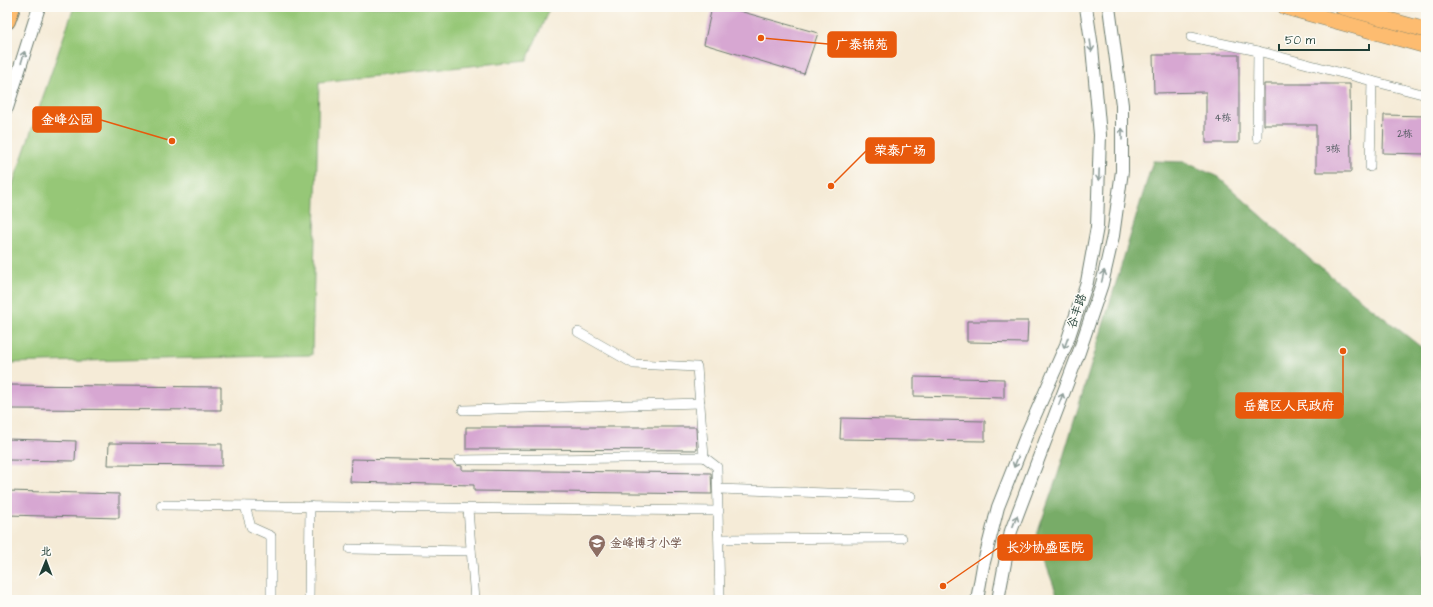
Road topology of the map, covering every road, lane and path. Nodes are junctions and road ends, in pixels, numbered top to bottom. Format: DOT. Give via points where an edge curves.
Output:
graph roads {
  1 [pos="12,7"];
  2 [pos="39,7"];
  3 [pos="1086,7"];
  4 [pos="1109,7"];
  5 [pos="1285,7"];
  6 [pos="1342,7"];
  7 [pos="7,21"];
  8 [pos="1426,30"];
  9 [pos="1191,38"];
  10 [pos="1426,46"];
  11 [pos="1258,51"];
  12 [pos="1372,81"];
  13 [pos="1426,95"];
  14 [pos="7,108"];
  15 [pos="1257,138"];
  16 [pos="1370,167"];
  17 [pos="578,332"];
  18 [pos="700,403"];
  19 [pos="463,410"];
  20 [pos="704,457"];
  21 [pos="459,460"];
  22 [pos="718,489"];
  23 [pos="911,496"];
  24 [pos="161,505"];
  25 [pos="245,506"];
  26 [pos="310,506"];
  27 [pos="468,509"];
  28 [pos="719,511"];
  29 [pos="902,538"];
  30 [pos="719,539"];
  31 [pos="350,548"];
  32 [pos="471,551"];
  33 [pos="271,600"];
  34 [pos="310,600"];
  35 [pos="474,600"];
  36 [pos="720,600"];
  37 [pos="977,600"];
  38 [pos="998,600"];
  1 -- 7 [label="highway"];
  14 -- 2 [label="street, one-way"];
  3 -- 37 [label="street, 谷丰路, one-way" via="1100,135 1097,227 1087,282 1066,345 998,507"];
  38 -- 4 [label="street, 谷丰路, one-way" via="1011,530 1079,352 1102,284 1113,236 1122,171 1122,105"];
  5 -- 10 [label="main road"];
  6 -- 8 [label="main road"];
  9 -- 11 [label="street"];
  11 -- 12 [label="street"];
  11 -- 15 [label="street"];
  12 -- 13 [label="street"];
  12 -- 16 [label="street"];
  17 -- 18 [label="street" via="634,364 698,367"];
  18 -- 19 [label="street"];
  18 -- 20 [label="street"];
  20 -- 21 [label="street"];
  20 -- 22 [label="street" via="717,467"];
  22 -- 23 [label="street"];
  22 -- 28 [label="street"];
  24 -- 25 [label="street"];
  25 -- 26 [label="street"];
  25 -- 33 [label="street" via="251,527 271,536"];
  26 -- 27 [label="street"];
  26 -- 34 [label="street"];
  27 -- 28 [label="street"];
  27 -- 32 [label="street"];
  28 -- 30 [label="street"];
  29 -- 30 [label="street"];
  30 -- 36 [label="street"];
  31 -- 32 [label="street"];
  32 -- 35 [label="street"];
}
